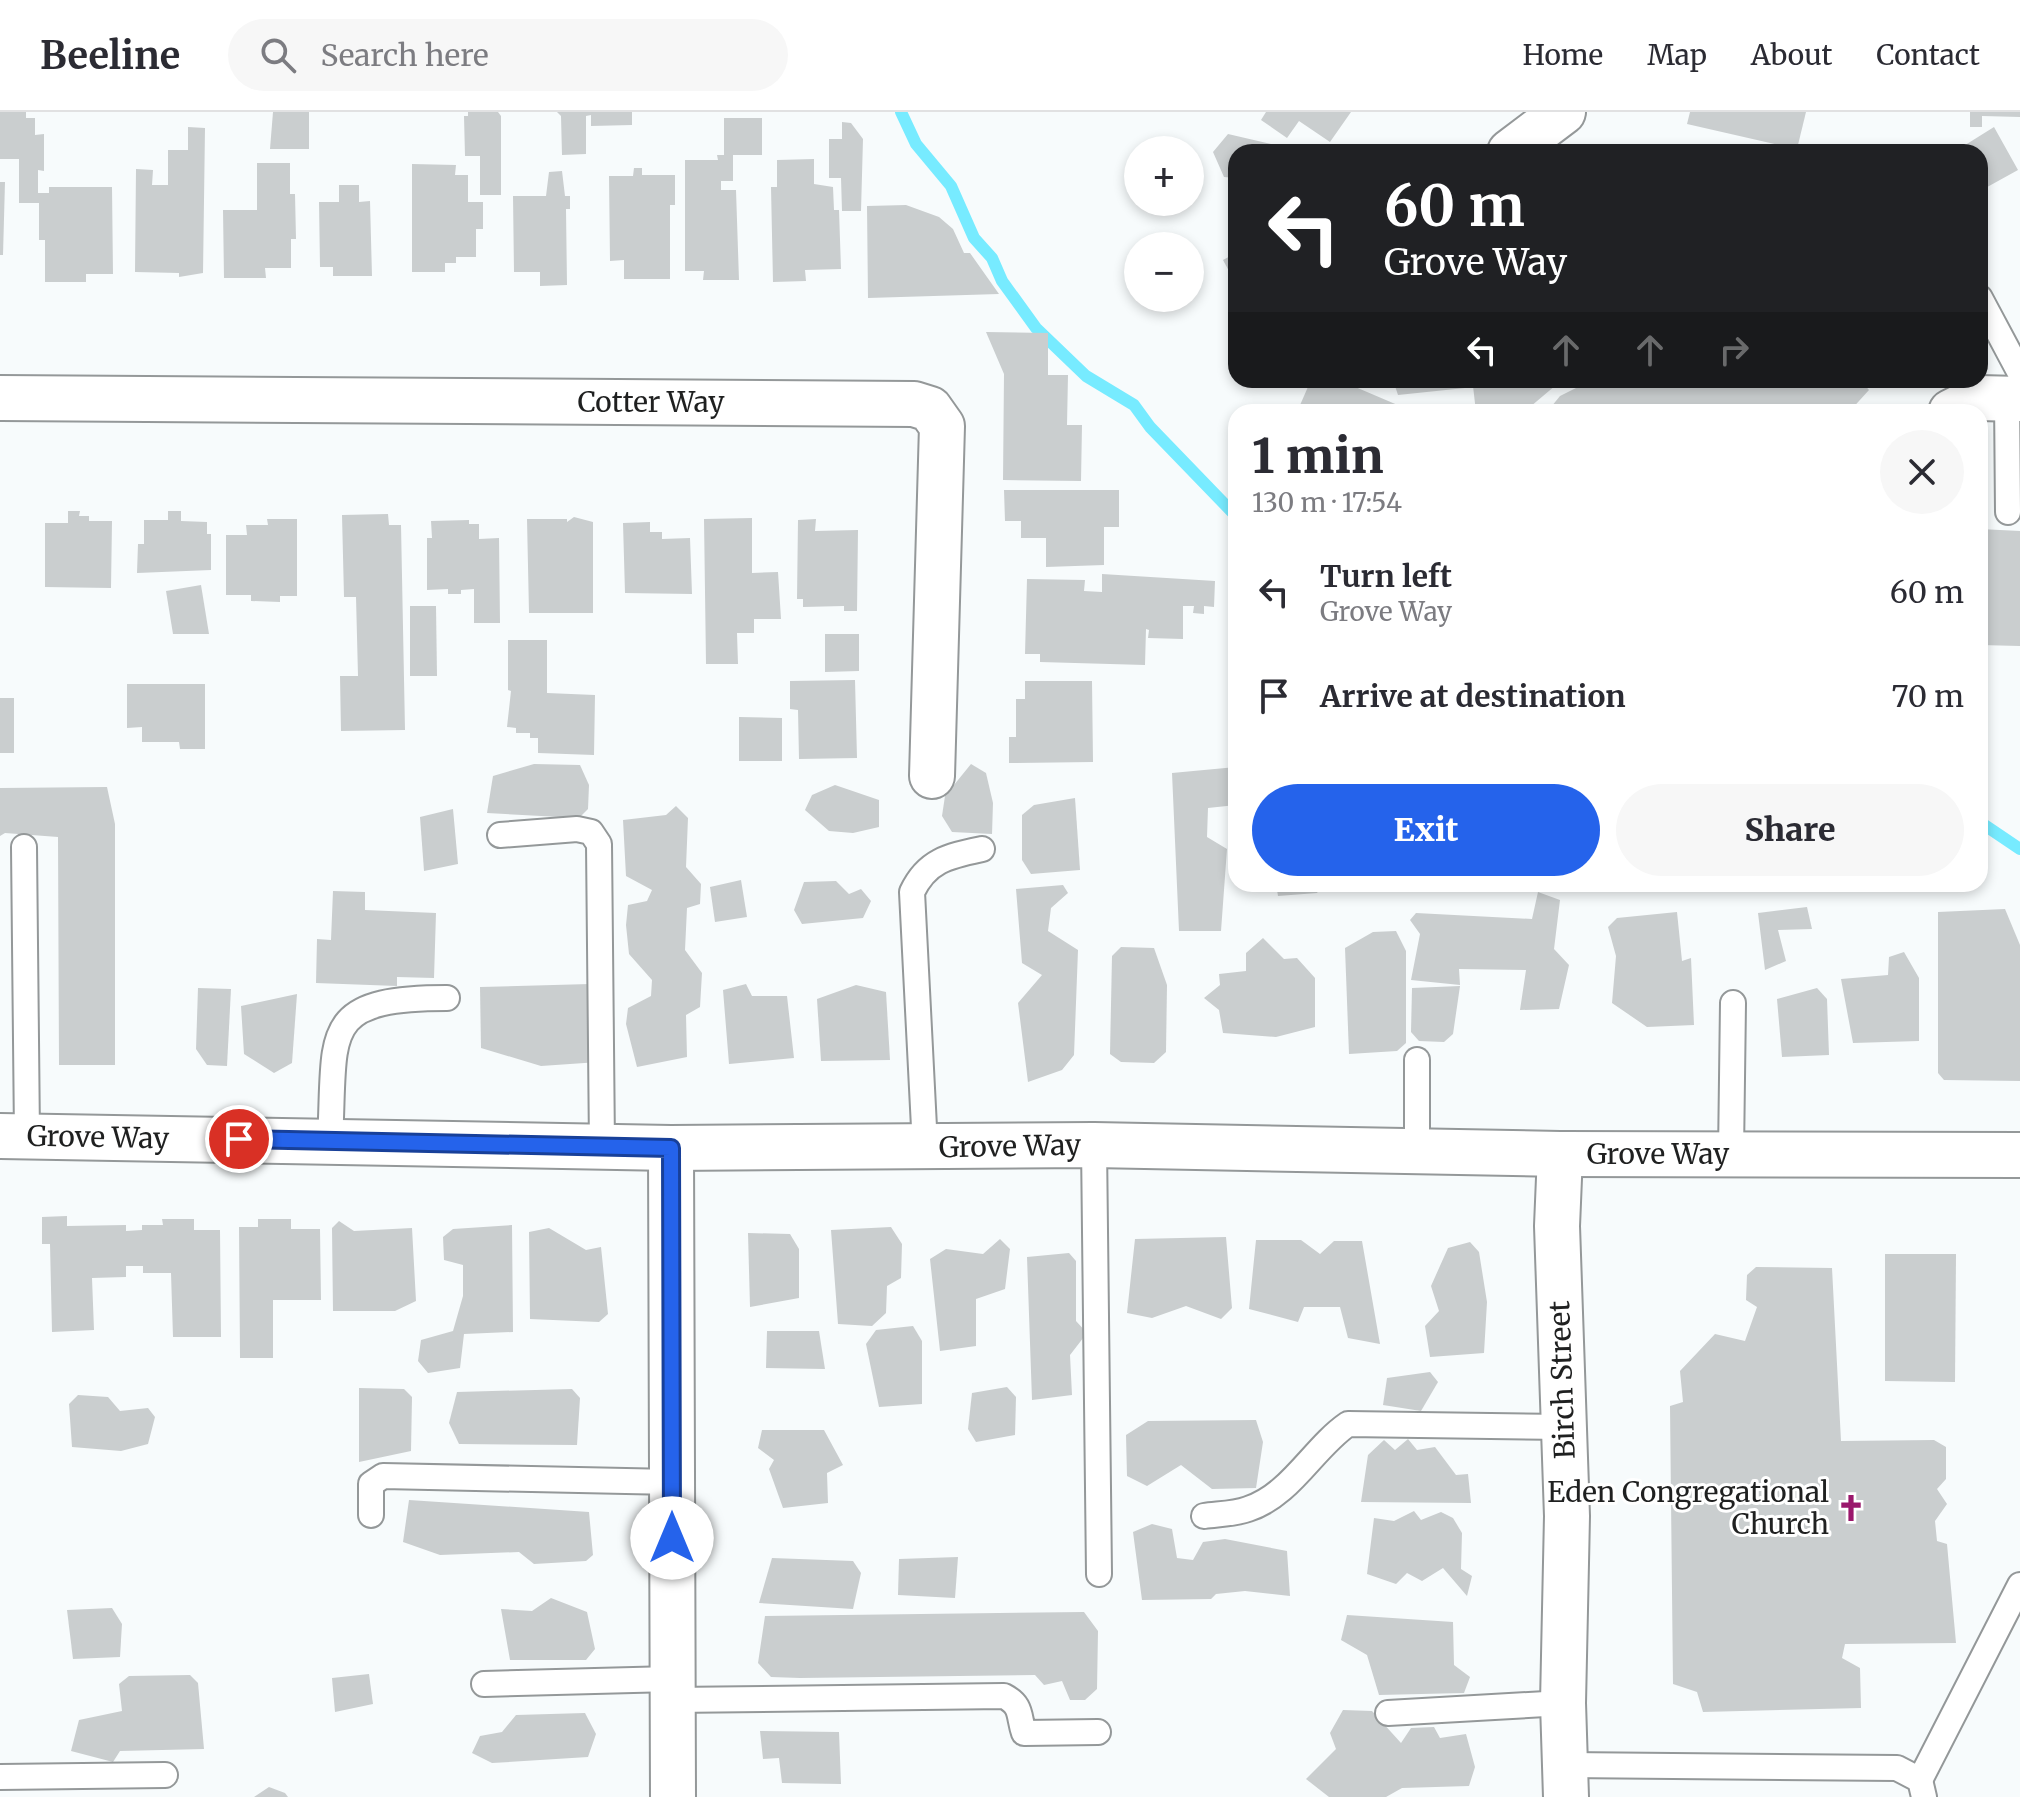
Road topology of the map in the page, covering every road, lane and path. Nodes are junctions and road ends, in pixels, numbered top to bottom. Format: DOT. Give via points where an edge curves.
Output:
graph roads {
  1 [pos="1563,112"];
  2 [pos="1521,144"];
  3 [pos="1988,318"];
  4 [pos="2016,390"];
  5 [pos="0,398"];
  6 [pos="1967,404"];
  7 [pos="2008,512"];
  8 [pos="932,776"];
  9 [pos="500,835"];
  10 [pos="24,847"];
  11 [pos="982,849"];
  12 [pos="447,998"];
  13 [pos="1733,1003"];
  14 [pos="1417,1060"];
  15 [pos="13,1136"];
  16 [pos="330,1141"];
  17 [pos="1094,1145"];
  18 [pos="602,1146"];
  19 [pos="925,1147"];
  20 [pos="671,1148"];
  21 [pos="1417,1151"];
  22 [pos="1560,1154"];
  23 [pos="1731,1154"];
  24 [pos="2020,1155"];
  25 [pos="1564,1427"];
  26 [pos="673,1482"];
  27 [pos="371,1515"];
  28 [pos="1204,1516"];
  29 [pos="1099,1574"];
  30 [pos="2020,1585"];
  31 [pos="484,1684"];
  32 [pos="672,1689"];
  33 [pos="1563,1703"];
  34 [pos="1388,1713"];
  35 [pos="1098,1732"];
  36 [pos="165,1775"];
  37 [pos="0,1777"];
  38 [pos="1566,1781"];
  39 [pos="1922,1788"];
  40 [pos="673,1797"];
  1 -- 2 [label="street"];
  3 -- 4 [label="lane"];
  4 -- 6 [label="street"];
  4 -- 7 [label="lane"];
  5 -- 8 [label="street, Cotter Way" via="914,404 930,409 942,426"];
  9 -- 18 [label="lane" via="577,829 591,832 599,844"];
  10 -- 15 [label="lane"];
  11 -- 19 [label="lane" via="939,858 920,875 912,892"];
  12 -- 16 [label="lane" via="362,1008 344,1023 336,1041"];
  13 -- 23 [label="lane"];
  14 -- 21 [label="lane"];
  15 -- 16 [label="street, Grove Way"];
  16 -- 18 [label="street, Grove Way"];
  17 -- 19 [label="street, Grove Way"];
  17 -- 21 [label="street, Grove Way"];
  17 -- 29 [label="lane"];
  18 -- 20 [label="street, Grove Way"];
  19 -- 20 [label="street, Grove Way"];
  20 -- 26 [label="street"];
  21 -- 22 [label="street, Grove Way"];
  22 -- 23 [label="street, Grove Way"];
  22 -- 25 [label="street, Birch Street" via="1557,1226"];
  23 -- 24 [label="street, Grove Way"];
  25 -- 28 [label="lane" via="1348,1424 1326,1439 1277,1492 1249,1509"];
  25 -- 33 [label="street, Birch Street"];
  26 -- 27 [label="lane" via="383,1476 371,1484"];
  26 -- 32 [label="street"];
  30 -- 39 [label="lane"];
  31 -- 32 [label="lane"];
  32 -- 35 [label="lane" via="1004,1696 1021,1713 1024,1733"];
  32 -- 40 [label="street"];
  33 -- 34 [label="lane"];
  33 -- 38 [label="street, Birch Street"];
  36 -- 37 [label="lane"];
  38 -- 39 [label="lane" via="1897,1768"];
}
